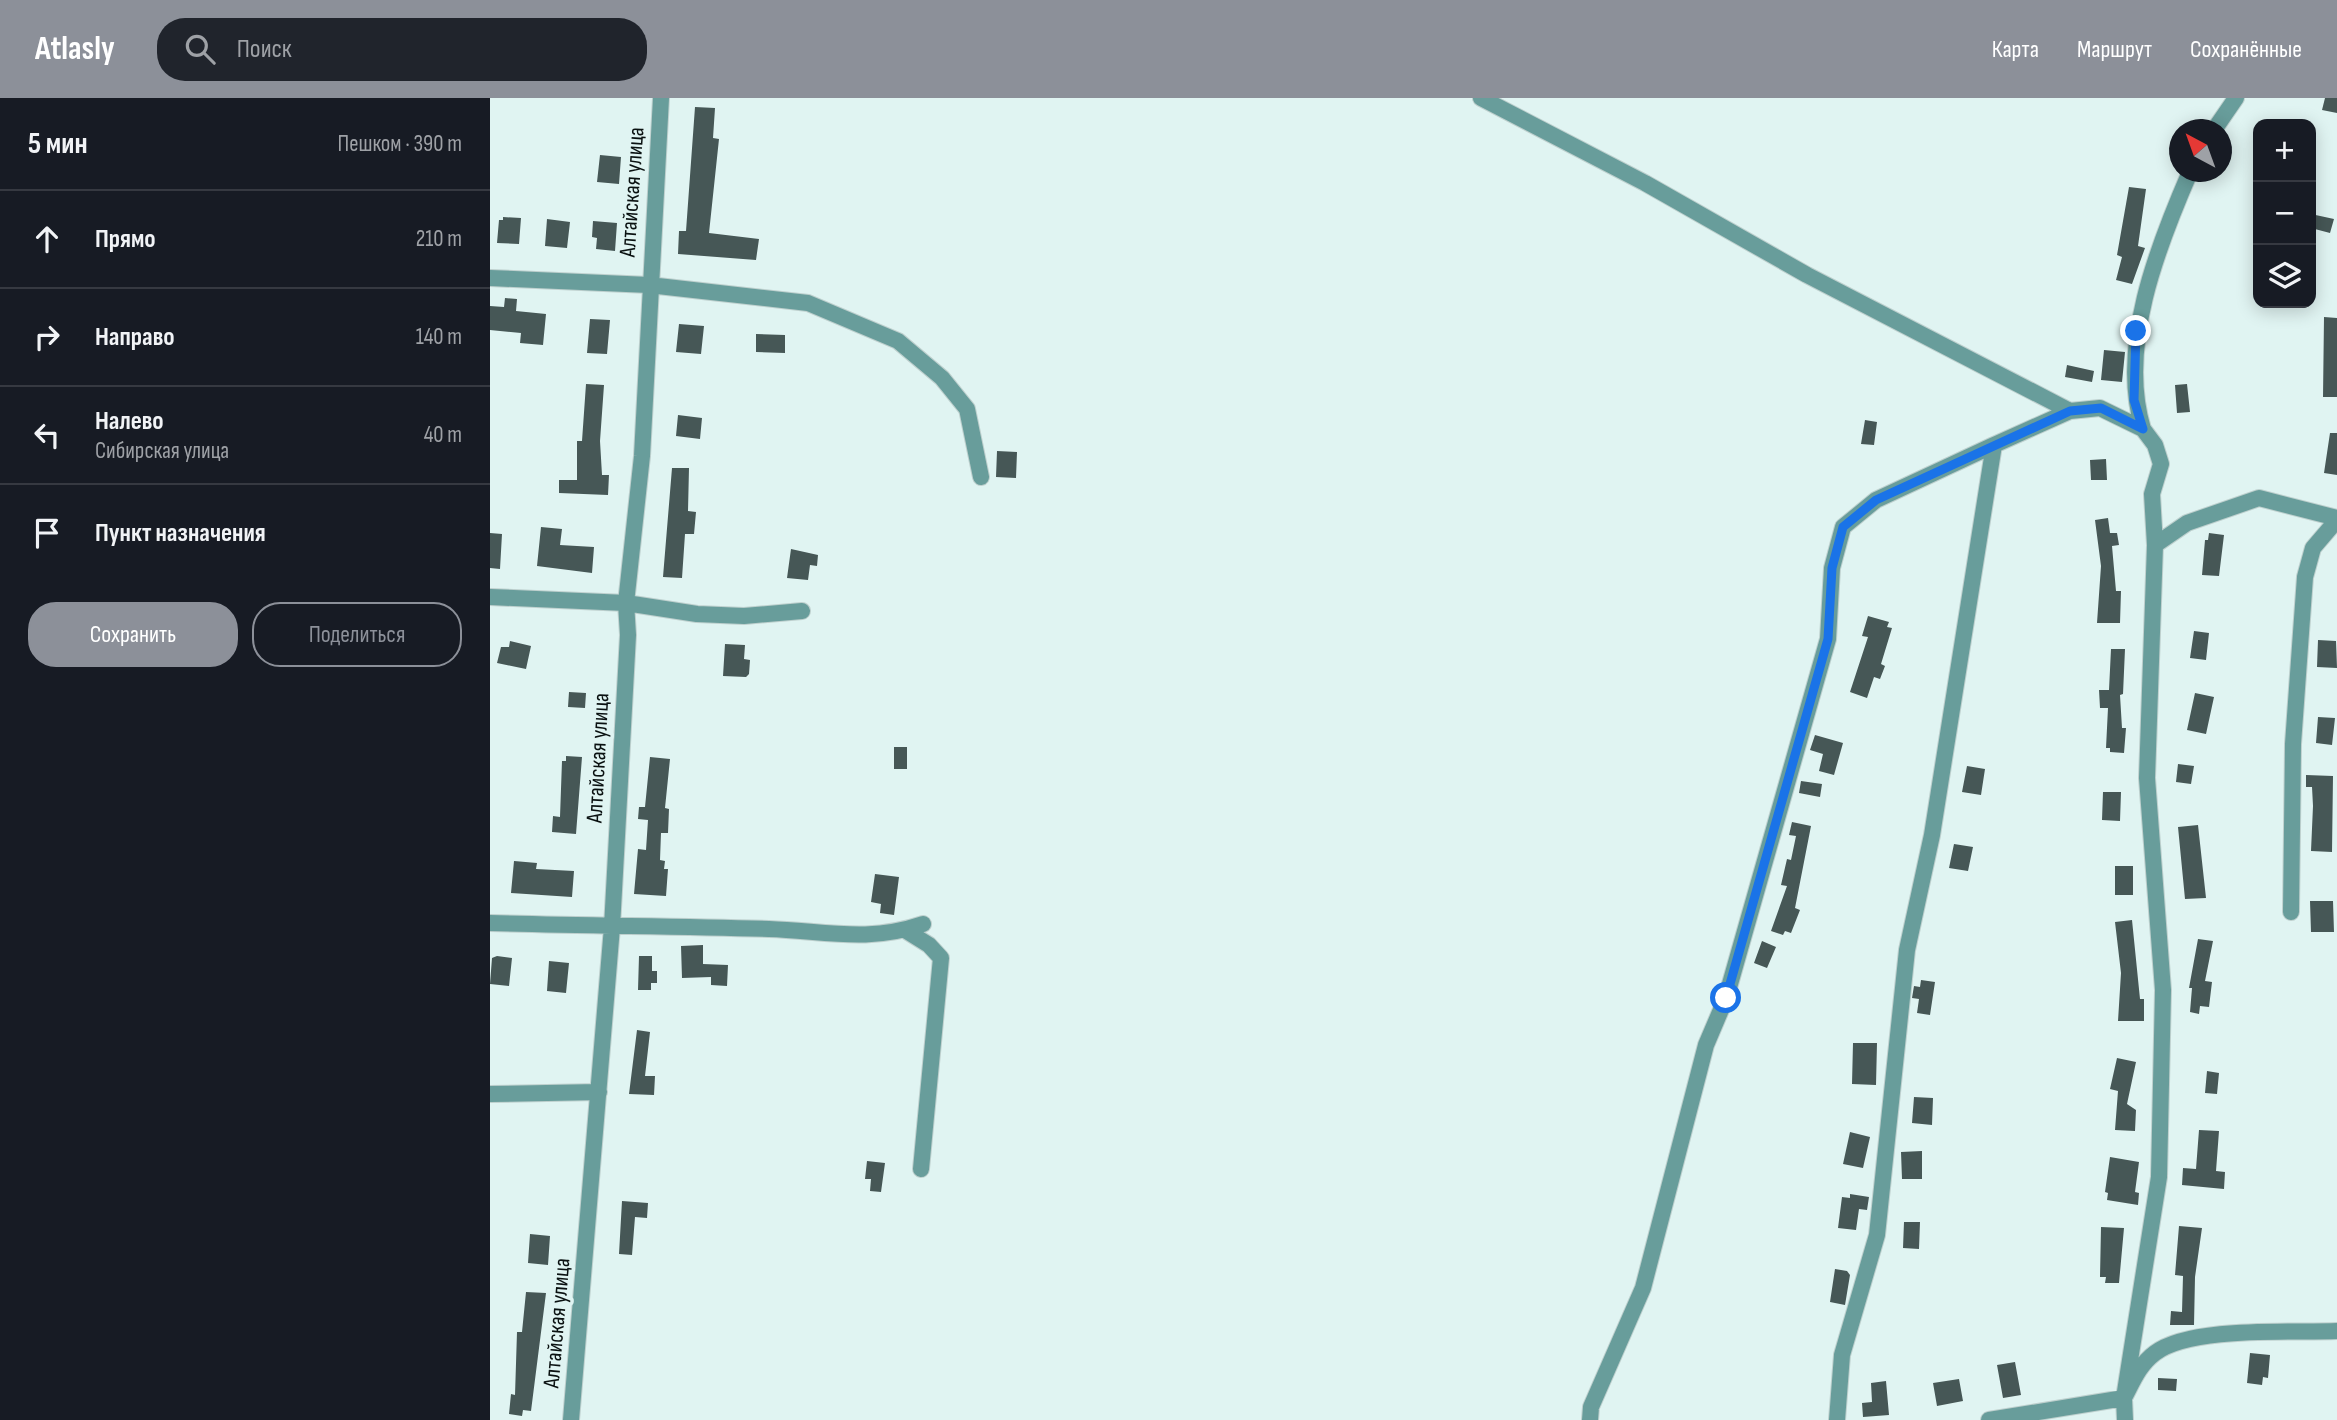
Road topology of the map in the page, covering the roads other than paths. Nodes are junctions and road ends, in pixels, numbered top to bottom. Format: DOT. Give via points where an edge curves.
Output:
graph roads {
  1 [pos="661,98"];
  2 [pos="1481,98"];
  3 [pos="2236,98"];
  4 [pos="2222,119"];
  5 [pos="2186,182"];
  6 [pos="490,278"];
  7 [pos="649,285"];
  8 [pos="2070,411"];
  9 [pos="2143,429"];
  10 [pos="1994,444"];
  11 [pos="981,477"];
  12 [pos="2337,519"];
  13 [pos="2155,545"];
  14 [pos="490,597"];
  15 [pos="626,603"];
  16 [pos="802,611"];
  17 [pos="2291,912"];
  18 [pos="490,923"];
  19 [pos="923,924"];
  20 [pos="611,927"];
  21 [pos="905,930"];
  22 [pos="599,1092"];
  23 [pos="490,1094"];
  24 [pos="921,1169"];
  25 [pos="2337,1331"];
  26 [pos="2124,1398"];
  27 [pos="571,1420"];
  28 [pos="1590,1420"];
  29 [pos="1836,1420"];
  30 [pos="1989,1420"];
  31 [pos="2125,1420"];
  1 -- 7 [label="street, Алтайская улица"];
  2 -- 8 [label="street"];
  3 -- 4 [label="street"];
  5 -- 9 [label="street" via="2136,331 2134,400"];
  6 -- 7 [label="street"];
  7 -- 11 [label="street" via="808,303 898,341 942,378 967,409"];
  7 -- 15 [label="street, Алтайская улица" via="642,456"];
  8 -- 9 [label="street" via="2101,408"];
  8 -- 10 [label="street"];
  9 -- 13 [label="street" via="2161,464 2152,494"];
  10 -- 28 [label="street" via="1876,500 1843,527 1832,568 1828,639 1726,998 1706,1045 1643,1288 1591,1407"];
  10 -- 29 [label="street" via="1932,835 1907,950 1877,1235 1842,1355"];
  12 -- 13 [label="street" via="2259,498 2187,523"];
  12 -- 17 [label="street" via="2313,548 2305,577 2293,744"];
  13 -- 26 [label="street" via="2147,778 2162,990 2159,1177"];
  14 -- 15 [label="street"];
  15 -- 16 [label="street" via="697,614"];
  15 -- 20 [label="street, Алтайская улица"];
  18 -- 20 [label="street"];
  19 -- 21 [label="street"];
  20 -- 21 [label="street" via="771,929 863,937"];
  20 -- 22 [label="street, Алтайская улица"];
  21 -- 24 [label="street" via="941,958"];
  22 -- 23 [label="street"];
  22 -- 27 [label="street, Алтайская улица"];
  25 -- 26 [label="street" via="2219,1335 2180,1341 2156,1352 2139,1367"];
  26 -- 30 [label="street"];
  26 -- 31 [label="street"];
}
